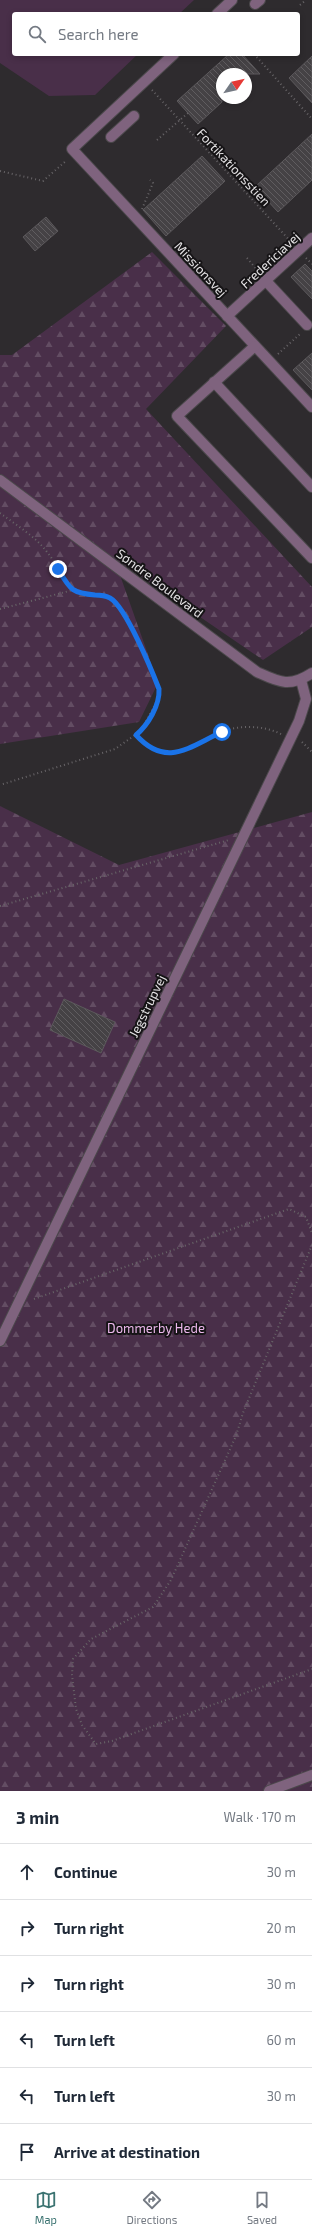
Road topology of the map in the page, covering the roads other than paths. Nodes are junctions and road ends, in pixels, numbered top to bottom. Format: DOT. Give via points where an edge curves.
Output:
graph roads {
  1 [pos="232,0"];
  2 [pos="219,12"];
  3 [pos="172,56"];
  4 [pos="113,111"];
  5 [pos="134,116"];
  6 [pos="125,124"];
  7 [pos="111,138"];
  8 [pos="312,238"];
  9 [pos="266,281"];
  10 [pos="227,316"];
  11 [pos="305,328"];
  12 [pos="255,346"];
  13 [pos="214,382"];
  14 [pos="312,407"];
  15 [pos="0,480"];
  16 [pos="312,487"];
  17 [pos="312,558"];
  18 [pos="312,672"];
  19 [pos="302,680"];
  20 [pos="0,1342"];
  21 [pos="312,1775"];
  22 [pos="268,1791"];
  1 -- 2 [label="street"];
  3 -- 4 [label="street"];
  4 -- 6 [label="street"];
  4 -- 10 [label="street, Missionsvej" via="74,151"];
  5 -- 6 [label="street"];
  6 -- 7 [label="street"];
  8 -- 9 [label="street, Fredericiavej"];
  9 -- 10 [label="street, Fredericiavej"];
  9 -- 11 [label="street"];
  10 -- 12 [label="street, Missionsvej"];
  12 -- 13 [label="street"];
  12 -- 14 [label="street, Missionsvej"];
  13 -- 16 [label="street"];
  13 -- 17 [label="street" via="177,416"];
  15 -- 19 [label="street, Søndre Boulevard" via="257,672 281,682"];
  18 -- 19 [label="street"];
  19 -- 20 [label="street, Jegstrupvej" via="306,699 292,736"];
  21 -- 22 [label="street"];
}
